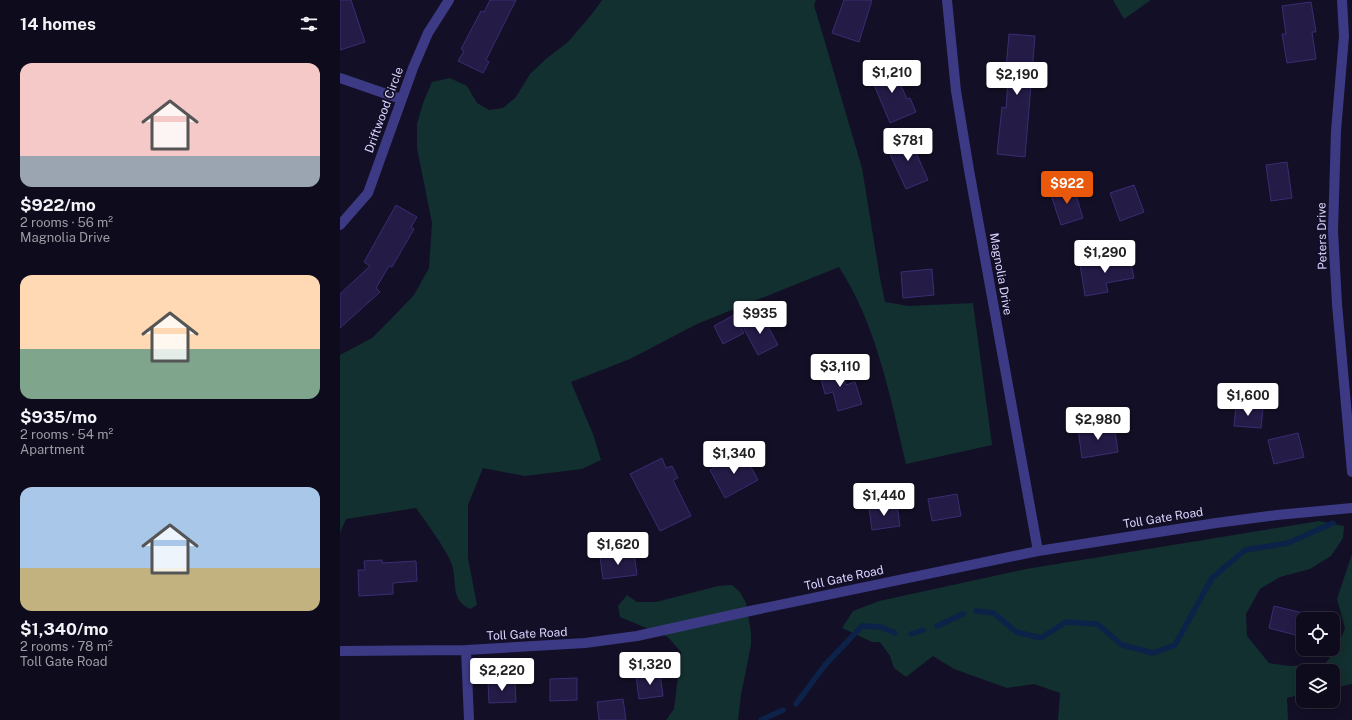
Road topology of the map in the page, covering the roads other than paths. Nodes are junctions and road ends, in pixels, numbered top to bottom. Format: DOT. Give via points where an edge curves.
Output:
graph roads {
  1 [pos="449,0"];
  2 [pos="947,0"];
  3 [pos="1342,0"];
  4 [pos="340,78"];
  5 [pos="401,99"];
  6 [pos="340,225"];
  7 [pos="1352,472"];
  8 [pos="1352,508"];
  9 [pos="1038,551"];
  10 [pos="466,650"];
  11 [pos="340,651"];
  12 [pos="470,720"];
  1 -- 5 [label="street, Driftwood Circle" via="428,34"];
  2 -- 9 [label="street, Magnolia Drive" via="956,91 969,170"];
  3 -- 7 [label="street, Peters Drive" via="1344,36 1336,131 1333,231"];
  4 -- 5 [label="street"];
  5 -- 6 [label="street, Driftwood Circle" via="368,193"];
  8 -- 9 [label="street, Toll Gate Road" via="1216,523"];
  9 -- 10 [label="street, Toll Gate Road" via="637,636 585,643"];
  10 -- 11 [label="street, Toll Gate Road"];
  10 -- 12 [label="street"];
}
